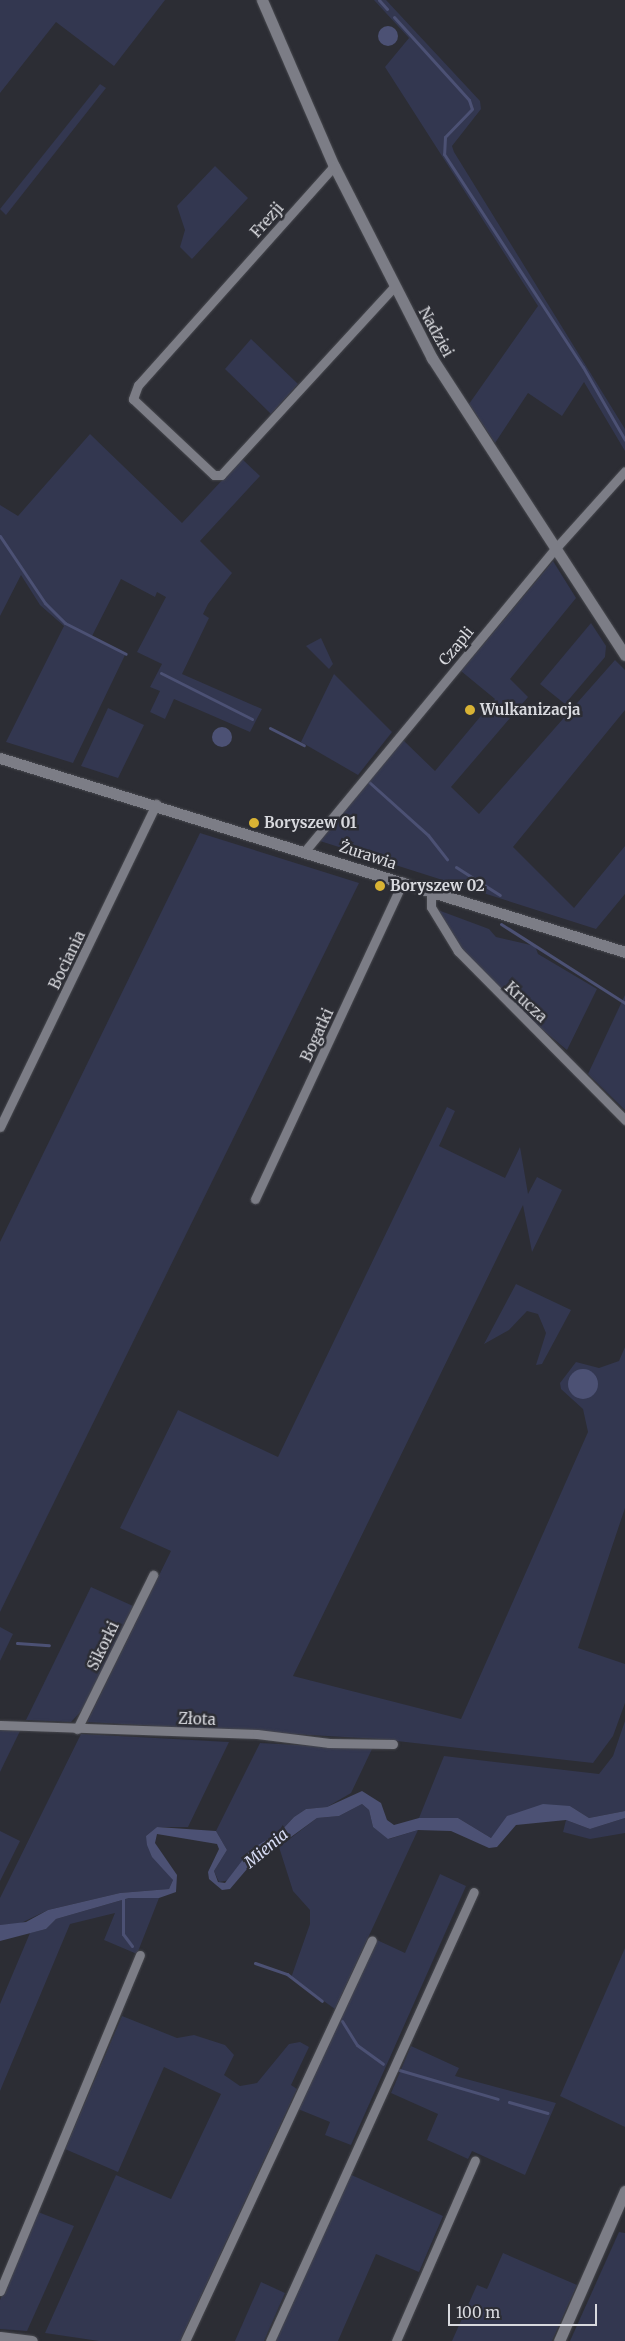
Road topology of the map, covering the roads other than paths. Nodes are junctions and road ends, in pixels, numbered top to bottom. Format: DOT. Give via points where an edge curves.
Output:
graph roads {
  1 [pos="262,0"];
  2 [pos="334,166"];
  3 [pos="394,287"];
  4 [pos="625,471"];
  5 [pos="556,548"];
  6 [pos="625,655"];
  7 [pos="0,758"];
  8 [pos="156,804"];
  9 [pos="309,847"];
  10 [pos="403,882"];
  11 [pos="431,891"];
  12 [pos="625,952"];
  13 [pos="625,1120"];
  14 [pos="0,1127"];
  15 [pos="255,1199"];
  16 [pos="153,1575"];
  17 [pos="0,1725"];
  18 [pos="78,1729"];
  19 [pos="393,1744"];
  20 [pos="474,1892"];
  21 [pos="372,1940"];
  22 [pos="140,1955"];
  23 [pos="475,2160"];
  24 [pos="625,2191"];
  25 [pos="0,2291"];
  26 [pos="0,2337"];
  27 [pos="32,2341"];
  28 [pos="185,2341"];
  29 [pos="270,2341"];
  30 [pos="396,2341"];
  31 [pos="559,2341"];
  1 -- 2 [label="street, Nadziei"];
  2 -- 3 [label="street, Nadziei"];
  2 -- 3 [label="street, Frezji" via="138,385 133,399 217,476"];
  3 -- 5 [label="street, Nadziei" via="432,358"];
  4 -- 5 [label="street, Czapli"];
  5 -- 6 [label="street, Nadziei"];
  5 -- 9 [label="street, Czapli"];
  7 -- 8 [label="street, Żurawia"];
  8 -- 9 [label="street, Żurawia"];
  8 -- 14 [label="street, Bociania"];
  9 -- 10 [label="street, Żurawia"];
  10 -- 11 [label="street, Żurawia"];
  10 -- 15 [label="street, Bogatki"];
  11 -- 12 [label="street, Żurawia"];
  11 -- 13 [label="street, Krucza" via="431,907 458,952"];
  16 -- 18 [label="street, Sikorki"];
  17 -- 18 [label="street, Złota"];
  18 -- 19 [label="street, Złota" via="257,1734 329,1743"];
  20 -- 29 [label="street"];
  21 -- 28 [label="street"];
  22 -- 25 [label="street"];
  23 -- 30 [label="street"];
  24 -- 31 [label="street"];
  26 -- 27 [label="street"];
}
